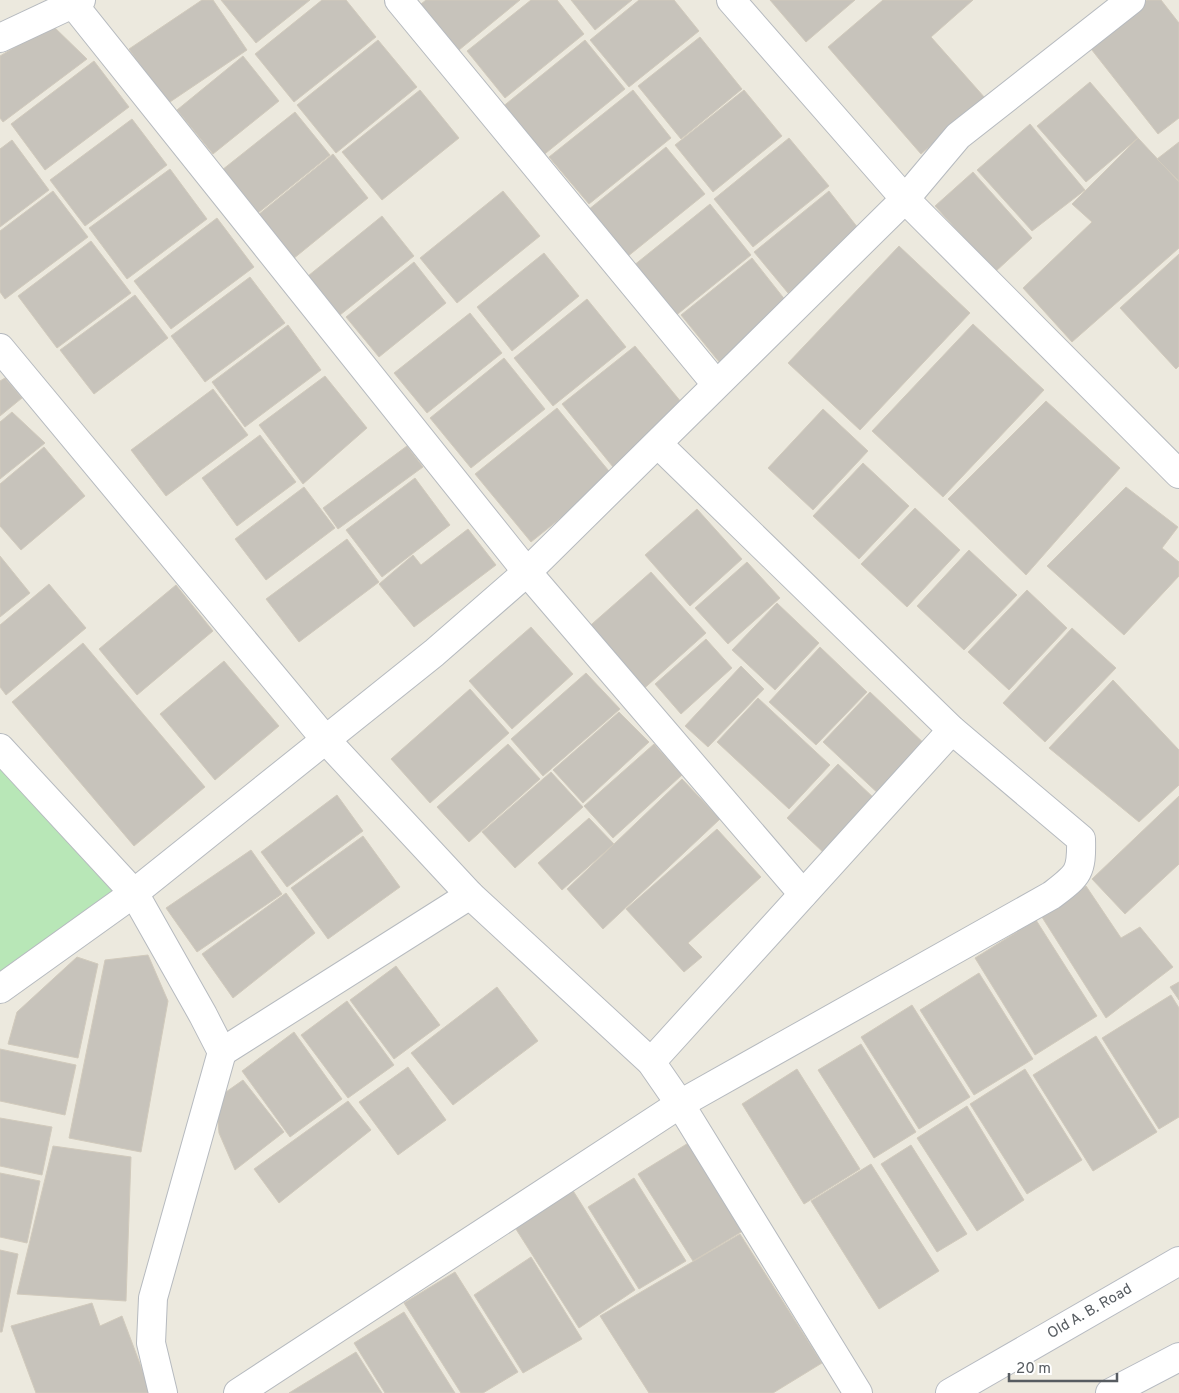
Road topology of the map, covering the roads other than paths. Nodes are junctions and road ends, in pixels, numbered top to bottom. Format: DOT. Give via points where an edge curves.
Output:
graph roads {
  1 [pos="399,0"];
  2 [pos="731,0"];
  3 [pos="1132,0"];
  4 [pos="77,2"];
  5 [pos="0,38"];
  6 [pos="904,199"];
  7 [pos="0,348"];
  8 [pos="716,384"];
  9 [pos="658,444"];
  10 [pos="1179,474"];
  11 [pos="527,572"];
  12 [pos="952,730"];
  13 [pos="325,739"];
  14 [pos="0,748"];
  15 [pos="134,893"];
  16 [pos="803,894"];
  17 [pos="470,895"];
  18 [pos="0,989"];
  19 [pos="222,1052"];
  20 [pos="651,1062"];
  21 [pos="680,1104"];
  22 [pos="1179,1261"];
  23 [pos="1179,1357"];
  24 [pos="163,1393"];
  25 [pos="238,1393"];
  26 [pos="858,1393"];
  27 [pos="950,1393"];
  28 [pos="1110,1393"];
  1 -- 8 [label="street"];
  2 -- 6 [label="street"];
  3 -- 6 [label="street" via="958,136"];
  4 -- 5 [label="street"];
  4 -- 11 [label="street"];
  6 -- 8 [label="street"];
  6 -- 10 [label="street"];
  7 -- 13 [label="street"];
  8 -- 9 [label="street"];
  9 -- 11 [label="street"];
  9 -- 12 [label="street"];
  11 -- 13 [label="street" via="434,653"];
  11 -- 16 [label="street"];
  12 -- 16 [label="street"];
  12 -- 21 [label="street" via="1081,839 1082,862 1075,877 1052,895"];
  13 -- 15 [label="street"];
  13 -- 17 [label="street"];
  14 -- 15 [label="street"];
  15 -- 18 [label="street"];
  15 -- 19 [label="street"];
  16 -- 20 [label="street"];
  17 -- 19 [label="street"];
  17 -- 20 [label="street"];
  19 -- 24 [label="street" via="153,1298 151,1343"];
  20 -- 21 [label="street"];
  21 -- 25 [label="street"];
  21 -- 26 [label="street"];
  22 -- 27 [label="street, Old A. B. Road"];
  23 -- 28 [label="street"];
}
